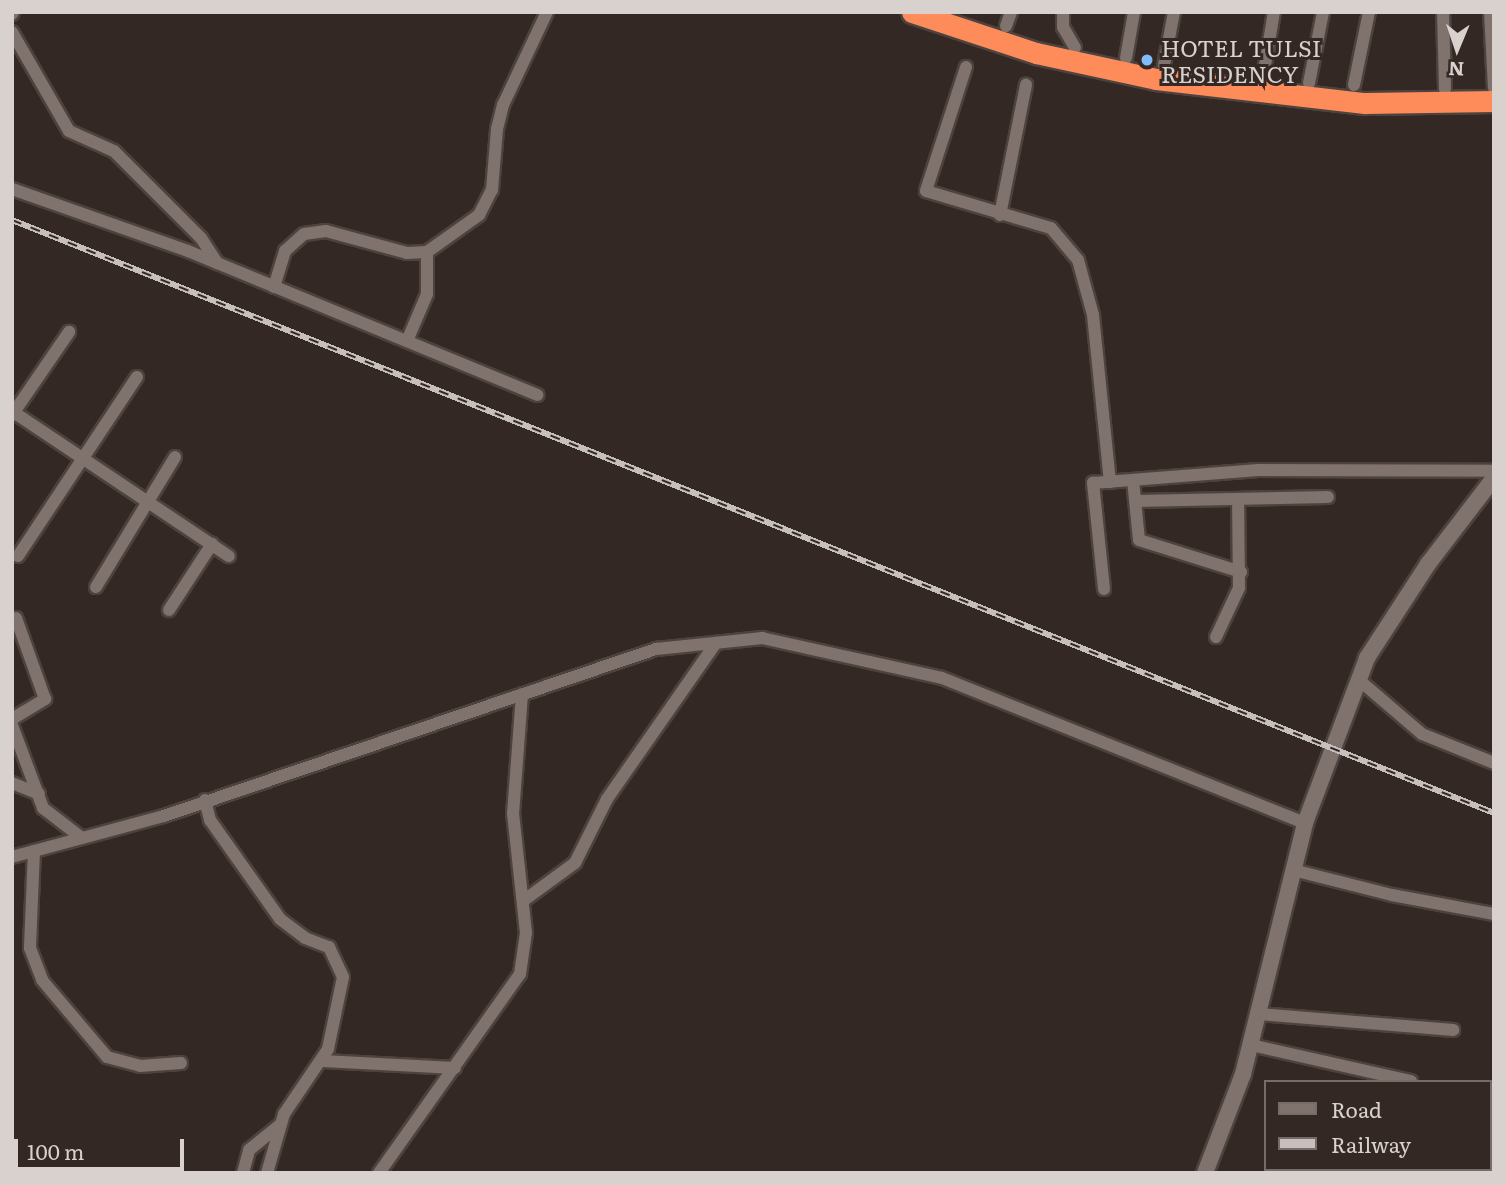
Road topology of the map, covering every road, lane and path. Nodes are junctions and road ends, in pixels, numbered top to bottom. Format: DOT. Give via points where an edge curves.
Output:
graph roads {
  1 [pos="547,12"];
  2 [pos="912,12"];
  3 [pos="1011,12"];
  4 [pos="1063,12"];
  5 [pos="1134,12"];
  6 [pos="1174,12"];
  7 [pos="1274,12"];
  8 [pos="1323,12"];
  9 [pos="1369,12"];
  10 [pos="1443,12"];
  11 [pos="1490,12"];
  12 [pos="964,13"];
  13 [pos="12,32"];
  14 [pos="999,33"];
  15 [pos="1075,48"];
  16 [pos="1126,58"];
  17 [pos="966,67"];
  18 [pos="1160,72"];
  19 [pos="1263,77"];
  20 [pos="1309,83"];
  21 [pos="1026,85"];
  22 [pos="1354,85"];
  23 [pos="1493,88"];
  24 [pos="1445,89"];
  25 [pos="1494,101"];
  26 [pos="12,189"];
  27 [pos="1000,215"];
  28 [pos="427,253"];
  29 [pos="217,263"];
  30 [pos="274,286"];
  31 [pos="69,332"];
  32 [pos="407,341"];
  33 [pos="137,377"];
  34 [pos="537,395"];
  35 [pos="13,413"];
  36 [pos="81,457"];
  37 [pos="175,457"];
  38 [pos="1494,471"];
  39 [pos="1494,478"];
  40 [pos="1133,480"];
  41 [pos="1110,482"];
  42 [pos="1328,497"];
  43 [pos="1238,499"];
  44 [pos="1136,501"];
  45 [pos="148,502"];
  46 [pos="212,544"];
  47 [pos="18,556"];
  48 [pos="229,556"];
  49 [pos="1241,572"];
  50 [pos="96,587"];
  51 [pos="1104,589"];
  52 [pos="169,610"];
  53 [pos="16,618"];
  54 [pos="1216,637"];
  55 [pos="716,643"];
  56 [pos="1359,680"];
  57 [pos="522,694"];
  58 [pos="12,719"];
  59 [pos="12,725"];
  60 [pos="1494,763"];
  61 [pos="12,783"];
  62 [pos="39,794"];
  63 [pos="205,800"];
  64 [pos="1305,823"];
  65 [pos="82,838"];
  66 [pos="34,851"];
  67 [pos="12,857"];
  68 [pos="1293,870"];
  69 [pos="523,901"];
  70 [pos="1494,914"];
  71 [pos="1259,1014"];
  72 [pos="1453,1030"];
  73 [pos="1251,1045"];
  74 [pos="323,1061"];
  75 [pos="181,1063"];
  76 [pos="455,1068"];
  77 [pos="1407,1080"];
  78 [pos="281,1124"];
  79 [pos="243,1173"];
  80 [pos="267,1173"];
  81 [pos="379,1173"];
  82 [pos="1205,1173"];
  1 -- 28 [label="street" via="503,105 486,206"];
  2 -- 14 [label="highway"];
  3 -- 14 [label="street"];
  4 -- 15 [label="street" via="1063,27"];
  5 -- 16 [label="street"];
  6 -- 18 [label="street"];
  7 -- 19 [label="street"];
  8 -- 20 [label="street"];
  9 -- 22 [label="street"];
  10 -- 24 [label="street"];
  11 -- 23 [label="street"];
  12 -- 14 [label="highway"];
  13 -- 29 [label="street" via="69,131 114,151 201,238"];
  14 -- 18 [label="highway"];
  16 -- 18 [label="highway"];
  17 -- 27 [label="street" via="926,191"];
  18 -- 25 [label="highway" via="1365,103"];
  21 -- 27 [label="street"];
  26 -- 29 [label="street"];
  27 -- 41 [label="street" via="1051,228 1078,260 1093,314"];
  28 -- 30 [label="street" via="407,253 326,231 303,234 285,251"];
  28 -- 32 [label="street" via="427,293"];
  29 -- 30 [label="street"];
  30 -- 32 [label="street"];
  31 -- 35 [label="street"];
  32 -- 34 [label="street"];
  33 -- 36 [label="street"];
  35 -- 36 [label="street"];
  36 -- 45 [label="street"];
  36 -- 47 [label="street"];
  37 -- 45 [label="street"];
  38 -- 40 [label="street" via="1258,470"];
  39 -- 56 [label="street" via="1428,564 1367,657"];
  40 -- 41 [label="street"];
  40 -- 44 [label="street"];
  41 -- 51 [label="street" via="1093,483"];
  42 -- 43 [label="street"];
  43 -- 44 [label="street"];
  43 -- 49 [label="street"];
  44 -- 49 [label="street" via="1139,540"];
  45 -- 46 [label="street"];
  45 -- 50 [label="street"];
  46 -- 48 [label="street"];
  46 -- 52 [label="street"];
  49 -- 54 [label="street" via="1236,596"];
  53 -- 58 [label="street" via="45,695 43,701"];
  55 -- 57 [label="street" via="656,649"];
  55 -- 64 [label="street" via="762,638 942,678"];
  55 -- 69 [label="street" via="607,799 575,863"];
  56 -- 60 [label="street" via="1423,734"];
  56 -- 64 [label="street"];
  57 -- 63 [label="street"];
  57 -- 69 [label="street" via="513,814"];
  59 -- 62 [label="street"];
  61 -- 62 [label="street"];
  62 -- 65 [label="street" via="43,808"];
  63 -- 65 [label="street"];
  63 -- 74 [label="street" via="210,820 280,919 336,955 343,977 341,994"];
  64 -- 68 [label="street"];
  65 -- 66 [label="street"];
  66 -- 67 [label="street"];
  66 -- 75 [label="street" via="30,941 34,966 42,980 107,1057 140,1066"];
  68 -- 70 [label="street"];
  68 -- 71 [label="street"];
  69 -- 76 [label="street" via="526,941 520,974"];
  71 -- 72 [label="street"];
  71 -- 73 [label="street"];
  73 -- 77 [label="street"];
  73 -- 82 [label="street"];
  74 -- 76 [label="street"];
  74 -- 78 [label="street" via="293,1098"];
  76 -- 81 [label="street"];
  78 -- 79 [label="street" via="249,1150"];
  78 -- 80 [label="street"];
}
